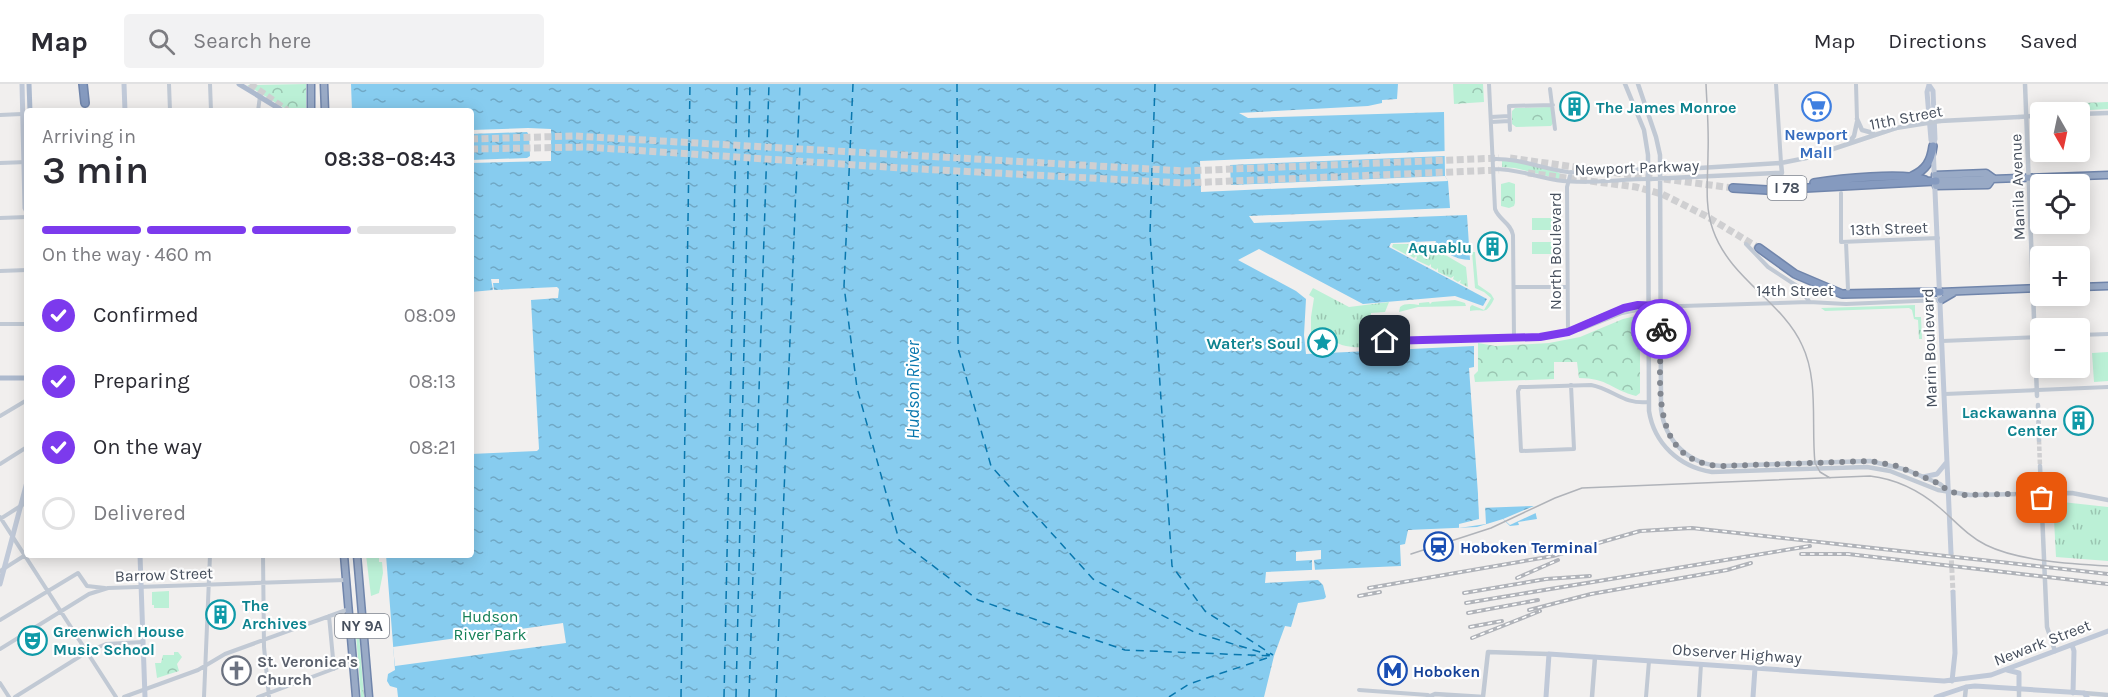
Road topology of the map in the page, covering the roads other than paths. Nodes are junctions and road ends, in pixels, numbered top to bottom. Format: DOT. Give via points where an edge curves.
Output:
graph roads {
  1 [pos="22,84"];
  2 [pos="28,84"];
  3 [pos="83,84"];
  4 [pos="124,84"];
  5 [pos="169,84"];
  6 [pos="210,84"];
  7 [pos="239,84"];
  8 [pos="311,84"];
  9 [pos="324,84"];
  10 [pos="1490,84"];
  11 [pos="1625,84"];
  12 [pos="1638,84"];
  13 [pos="1776,84"];
  14 [pos="1856,84"];
  15 [pos="2025,84"];
  16 [pos="1929,85"];
  17 [pos="1550,89"];
  18 [pos="260,96"];
  19 [pos="85,103"];
  20 [pos="1553,105"];
  21 [pos="30,108"];
  22 [pos="124,108"];
  23 [pos="170,108"];
  24 [pos="211,108"];
  25 [pos="258,108"];
  26 [pos="278,108"];
  27 [pos="311,108"];
  28 [pos="325,108"];
  29 [pos="2108,113"];
  30 [pos="22,114"];
  31 [pos="2090,114"];
  32 [pos="0,115"];
  33 [pos="2030,116"];
  34 [pos="1509,119"];
  35 [pos="1857,119"];
  36 [pos="1491,120"];
  37 [pos="1555,129"];
  38 [pos="1510,130"];
  39 [pos="1881,132"];
  40 [pos="1848,143"];
  41 [pos="1933,144"];
  42 [pos="24,146"];
  43 [pos="1493,159"];
  44 [pos="24,162"];
  45 [pos="0,163"];
  46 [pos="1781,163"];
  47 [pos="1493,169"];
  48 [pos="1649,169"];
  49 [pos="1660,169"];
  50 [pos="1571,172"];
  51 [pos="2108,175"];
  52 [pos="1910,177"];
  53 [pos="2028,177"];
  54 [pos="1649,179"];
  55 [pos="1660,179"];
  56 [pos="1568,181"];
  57 [pos="1934,181"];
  58 [pos="1733,188"];
  59 [pos="1785,188"];
  60 [pos="1841,194"];
  61 [pos="24,217"];
  62 [pos="0,218"];
  63 [pos="1938,238"];
  64 [pos="1844,242"];
  65 [pos="1746,244"];
  66 [pos="2034,246"];
  67 [pos="1759,248"];
  68 [pos="24,270"];
  69 [pos="0,271"];
  70 [pos="1514,286"];
  71 [pos="1567,286"];
  72 [pos="2108,286"];
  73 [pos="2090,287"];
  74 [pos="2030,289"];
  75 [pos="1848,292"];
  76 [pos="1940,296"];
  77 [pos="1809,302"];
  78 [pos="1661,306"];
  79 [pos="1649,307"];
  80 [pos="0,324"];
  81 [pos="24,324"];
  82 [pos="1568,332"];
  83 [pos="2108,334"];
  84 [pos="2090,335"];
  85 [pos="2030,338"];
  86 [pos="1514,339"];
  87 [pos="1385,341"];
  88 [pos="1942,341"];
  89 [pos="0,378"];
  90 [pos="24,378"];
  91 [pos="2037,378"];
  92 [pos="1571,385"];
  93 [pos="2108,387"];
  94 [pos="2037,393"];
  95 [pos="1945,394"];
  96 [pos="1661,401"];
  97 [pos="24,402"];
  98 [pos="1649,402"];
  99 [pos="2038,405"];
  100 [pos="0,416"];
  101 [pos="2039,440"];
  102 [pos="24,449"];
  103 [pos="1947,461"];
  104 [pos="1793,463"];
  105 [pos="0,464"];
  106 [pos="2040,466"];
  107 [pos="1794,469"];
  108 [pos="1923,477"];
  109 [pos="1948,491"];
  110 [pos="24,492"];
  111 [pos="2042,493"];
  112 [pos="2108,500"];
  113 [pos="24,504"];
  114 [pos="20,506"];
  115 [pos="0,518"];
  116 [pos="12,536"];
  117 [pos="24,552"];
  118 [pos="1951,553"];
  119 [pos="24,556"];
  120 [pos="28,558"];
  121 [pos="140,558"];
  122 [pos="210,558"];
  123 [pos="263,558"];
  124 [pos="344,558"];
  125 [pos="357,558"];
  126 [pos="2,569"];
  127 [pos="346,580"];
  128 [pos="263,582"];
  129 [pos="0,584"];
  130 [pos="208,584"];
  131 [pos="141,586"];
  132 [pos="108,588"];
  133 [pos="48,592"];
  134 [pos="1953,592"];
  135 [pos="349,609"];
  136 [pos="61,611"];
  137 [pos="329,616"];
  138 [pos="0,620"];
  139 [pos="2108,631"];
  140 [pos="264,640"];
  141 [pos="143,642"];
  142 [pos="2072,645"];
  143 [pos="0,649"];
  144 [pos="2055,651"];
  145 [pos="87,652"];
  146 [pos="1549,654"];
  147 [pos="1595,657"];
  148 [pos="1649,661"];
  149 [pos="353,662"];
  150 [pos="1701,664"];
  151 [pos="205,665"];
  152 [pos="1755,668"];
  153 [pos="334,669"];
  154 [pos="2004,670"];
  155 [pos="1984,677"];
  156 [pos="1952,681"];
  157 [pos="0,683"];
  158 [pos="1966,687"];
  159 [pos="145,689"];
  160 [pos="2019,689"];
  161 [pos="1359,690"];
  162 [pos="269,695"];
  163 [pos="2072,695"];
  164 [pos="2086,695"];
  165 [pos="2108,695"];
  166 [pos="1428,696"];
  167 [pos="9,697"];
  168 [pos="15,697"];
  169 [pos="116,697"];
  170 [pos="124,697"];
  171 [pos="145,697"];
  172 [pos="204,697"];
  173 [pos="258,697"];
  174 [pos="356,697"];
  175 [pos="369,697"];
  176 [pos="1483,697"];
  177 [pos="1546,697"];
  178 [pos="1592,697"];
  179 [pos="1646,697"];
  180 [pos="1699,697"];
  181 [pos="1753,697"];
  182 [pos="1936,697"];
  183 [pos="1965,697"];
  184 [pos="2019,697"];
  1 -- 30 [label="main road"];
  2 -- 21 [label="main road"];
  3 -- 19 [label="highway"];
  4 -- 22 [label="main road"];
  5 -- 23 [label="street"];
  6 -- 24 [label="street"];
  7 -- 18 [label="main road"];
  8 -- 27 [label="highway"];
  9 -- 28 [label="highway"];
  10 -- 36 [label="street"];
  11 -- 48 [label="street" via="1645,136"];
  12 -- 49 [label="street" via="1656,137"];
  13 -- 46 [label="street"];
  14 -- 35 [label="street"];
  15 -- 53 [label="street, Manila Avenue"];
  16 -- 41 [label="main road, Marin Boulevard" via="1933,91"];
  17 -- 20 [label="street"];
  18 -- 25 [label="street"];
  18 -- 26 [label="main road"];
  20 -- 34 [label="street" via="1509,106"];
  20 -- 37 [label="street"];
  29 -- 31 [label="street"];
  30 -- 32 [label="street"];
  30 -- 42 [label="main road"];
  33 -- 39 [label="street, 11th Street, bridge" via="1940,121"];
  34 -- 36 [label="street"];
  34 -- 38 [label="street"];
  35 -- 39 [label="street" via="1864,131"];
  35 -- 40 [label="street" via="1854,136"];
  36 -- 43 [label="street"];
  39 -- 40 [label="street, 11th Street"];
  40 -- 46 [label="street, 11th Street"];
  41 -- 52 [label="highway" via="1927,166"];
  41 -- 57 [label="main road, Marin Boulevard"];
  43 -- 47 [label="street"];
  43 -- 50 [label="street, Newport Parkway" via="1521,160"];
  44 -- 45 [label="street"];
  46 -- 49 [label="street, Newport Parkway"];
  46 -- 55 [label="street, Newport Parkway" via="1782,173"];
  47 -- 56 [label="street, Newport Parkway"];
  47 -- 70 [label="street" via="1496,212 1513,232"];
  48 -- 49 [label="street, Newport Parkway"];
  48 -- 50 [label="street, Newport Parkway"];
  48 -- 54 [label="street"];
  49 -- 55 [label="street"];
  50 -- 56 [label="street, North Boulevard"];
  51 -- 53 [label="highway, I 78"];
  52 -- 57 [label="highway, I 78"];
  52 -- 59 [label="highway, I 78" via="1840,179"];
  53 -- 57 [label="highway, I 78"];
  53 -- 66 [label="street, Manila Avenue"];
  54 -- 55 [label="street, Newport Parkway"];
  54 -- 56 [label="street, Newport Parkway"];
  54 -- 79 [label="street"];
  55 -- 78 [label="street"];
  56 -- 71 [label="street, North Boulevard"];
  57 -- 59 [label="highway, I 78"];
  57 -- 63 [label="main road, Marin Boulevard"];
  58 -- 59 [label="highway, I 78"];
  60 -- 64 [label="street"];
  61 -- 62 [label="street"];
  63 -- 64 [label="street, 13th Street"];
  63 -- 76 [label="main road, Marin Boulevard"];
  64 -- 75 [label="street"];
  65 -- 77 [label="street" via="1764,264 1797,286"];
  67 -- 75 [label="highway" via="1800,276 1840,294"];
  68 -- 69 [label="street"];
  70 -- 71 [label="street"];
  70 -- 86 [label="street"];
  71 -- 82 [label="street, North Boulevard"];
  72 -- 73 [label="highway"];
  74 -- 76 [label="highway, 14th Street" via="1956,291"];
  75 -- 76 [label="highway, 14th Street"];
  76 -- 77 [label="street, 14th Street" via="1846,304"];
  76 -- 88 [label="main road, Marin Boulevard"];
  77 -- 78 [label="street, 14th Street"];
  78 -- 79 [label="street, 14th Street"];
  78 -- 96 [label="street"];
  79 -- 82 [label="street, 14th Street"];
  79 -- 98 [label="street"];
  80 -- 81 [label="street"];
  82 -- 86 [label="street, 14th Street"];
  83 -- 84 [label="street"];
  85 -- 88 [label="street"];
  86 -- 87 [label="street, 14th Street"];
  88 -- 95 [label="main road, Marin Boulevard"];
  89 -- 90 [label="main road"];
  91 -- 94 [label="street, Manila Avenue"];
  92 -- 92 [label="street" via="1519,388 1521,451 1574,449"];
  92 -- 98 [label="street" via="1594,385 1625,400"];
  93 -- 94 [label="street"];
  94 -- 95 [label="street"];
  95 -- 103 [label="main road, Marin Boulevard"];
  96 -- 98 [label="street"];
  96 -- 104 [label="street" via="1662,417 1670,436 1681,451 1696,460 1722,466"];
  97 -- 100 [label="street"];
  98 -- 107 [label="street" via="1651,421 1663,444 1691,466 1720,472"];
  99 -- 101 [label="street"];
  102 -- 105 [label="street"];
  103 -- 108 [label="main road" via="1937,474"];
  103 -- 109 [label="main road, Marin Boulevard"];
  104 -- 107 [label="street"];
  104 -- 108 [label="street" via="1870,461"];
  106 -- 111 [label="street"];
  107 -- 109 [label="street" via="1879,468"];
  108 -- 109 [label="street"];
  109 -- 111 [label="street" via="1975,496"];
  109 -- 118 [label="main road, Marin Boulevard"];
  110 -- 114 [label="main road"];
  111 -- 112 [label="street" via="2072,493"];
  111 -- 144 [label="street" via="2047,627"];
  113 -- 114 [label="street"];
  114 -- 115 [label="street"];
  114 -- 116 [label="main road"];
  115 -- 116 [label="street"];
  116 -- 117 [label="street"];
  116 -- 126 [label="main road"];
  119 -- 126 [label="street"];
  120 -- 133 [label="street"];
  121 -- 131 [label="main road"];
  122 -- 130 [label="street"];
  123 -- 128 [label="street"];
  124 -- 127 [label="highway, NY 9A"];
  125 -- 175 [label="highway, NY 9A"];
  126 -- 129 [label="main road"];
  127 -- 128 [label="street, Barrow Street"];
  127 -- 135 [label="highway, NY 9A"];
  128 -- 130 [label="street, Barrow Street"];
  128 -- 140 [label="street"];
  130 -- 131 [label="street, Barrow Street"];
  130 -- 151 [label="street"];
  131 -- 132 [label="street, Barrow Street"];
  131 -- 141 [label="main road"];
  132 -- 133 [label="street" via="87,586 78,573"];
  132 -- 136 [label="street, Barrow Street"];
  133 -- 136 [label="street"];
  133 -- 138 [label="street"];
  134 -- 156 [label="main road"];
  135 -- 137 [label="street"];
  135 -- 149 [label="highway, NY 9A"];
  136 -- 143 [label="street, Barrow Street"];
  136 -- 145 [label="street"];
  137 -- 140 [label="street"];
  137 -- 153 [label="street"];
  139 -- 142 [label="main road, Newark Street"];
  140 -- 151 [label="street"];
  140 -- 162 [label="street"];
  141 -- 145 [label="street" via="106,644"];
  141 -- 159 [label="main road"];
  142 -- 144 [label="main road, Newark Street"];
  142 -- 163 [label="main road"];
  144 -- 154 [label="main road, Newark Street"];
  145 -- 168 [label="street"];
  145 -- 169 [label="street"];
  146 -- 147 [label="main road, Observer Highway"];
  146 -- 176 [label="street, Observer Highway" via="1487,653"];
  146 -- 177 [label="main road"];
  147 -- 148 [label="main road, Observer Highway"];
  147 -- 178 [label="street"];
  148 -- 150 [label="main road, Observer Highway"];
  148 -- 179 [label="street"];
  149 -- 153 [label="street"];
  149 -- 174 [label="highway, NY 9A"];
  150 -- 152 [label="main road, Observer Highway"];
  150 -- 180 [label="street"];
  151 -- 159 [label="street"];
  151 -- 172 [label="street"];
  152 -- 156 [label="main road, Observer Highway"];
  152 -- 181 [label="main road"];
  153 -- 162 [label="street"];
  154 -- 155 [label="main road, Newark Street"];
  154 -- 160 [label="main road" via="2019,673"];
  155 -- 156 [label="main road, Observer Highway"];
  157 -- 167 [label="street"];
  158 -- 160 [label="main road"];
  158 -- 182 [label="main road"];
  158 -- 183 [label="street"];
  159 -- 170 [label="street"];
  159 -- 171 [label="main road"];
  160 -- 163 [label="main road"];
  160 -- 184 [label="street"];
  161 -- 166 [label="street"];
  162 -- 173 [label="street"];
  163 -- 164 [label="main road"];
  164 -- 165 [label="street"];
  166 -- 176 [label="street"];
}
